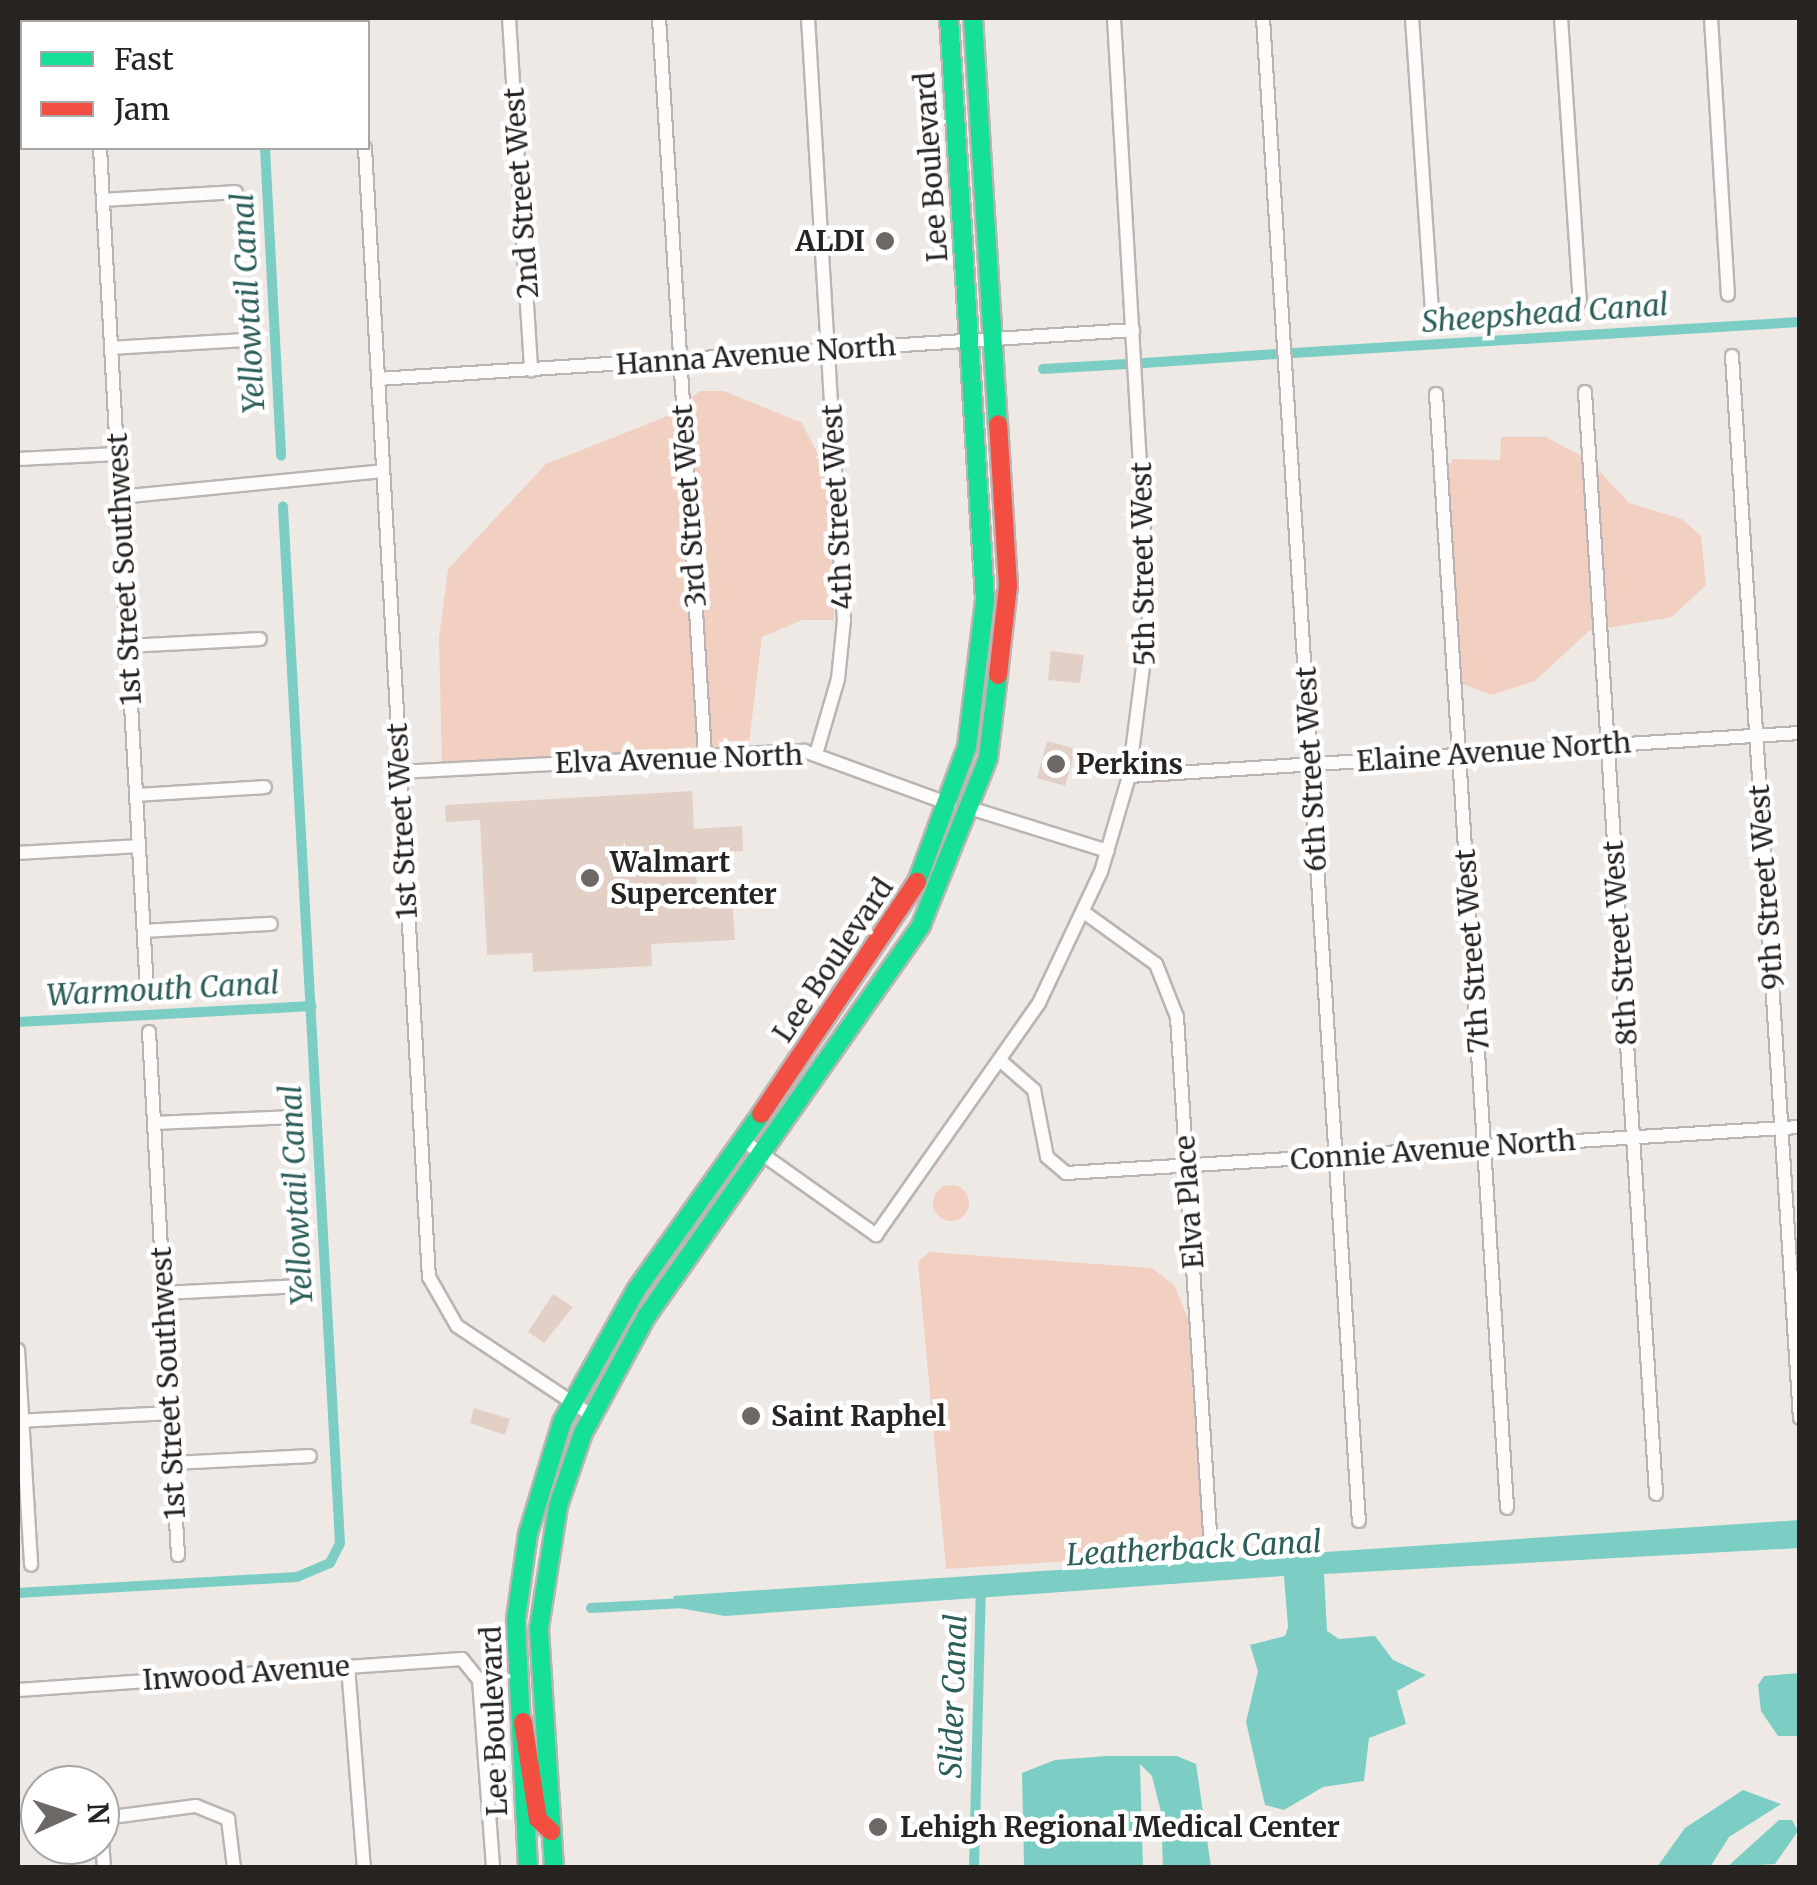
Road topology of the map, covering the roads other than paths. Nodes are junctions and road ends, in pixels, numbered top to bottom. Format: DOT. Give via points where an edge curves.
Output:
graph roads {
  1 [pos="509,18"];
  2 [pos="659,18"];
  3 [pos="808,18"];
  4 [pos="948,18"];
  5 [pos="962,18"];
  6 [pos="973,18"];
  7 [pos="1114,18"];
  8 [pos="1264,18"];
  9 [pos="1412,18"];
  10 [pos="1561,18"];
  11 [pos="1711,18"];
  12 [pos="978,102"];
  13 [pos="100,150"];
  14 [pos="365,150"];
  15 [pos="236,192"];
  16 [pos="103,200"];
  17 [pos="1728,294"];
  18 [pos="1580,301"];
  19 [pos="1432,324"];
  20 [pos="1133,330"];
  21 [pos="244,340"];
  22 [pos="994,340"];
  23 [pos="970,342"];
  24 [pos="111,348"];
  25 [pos="829,351"];
  26 [pos="1732,356"];
  27 [pos="680,360"];
  28 [pos="532,370"];
  29 [pos="378,379"];
  30 [pos="1585,392"];
  31 [pos="1436,394"];
  32 [pos="117,454"];
  33 [pos="18,459"];
  34 [pos="383,471"];
  35 [pos="119,497"];
  36 [pos="984,622"];
  37 [pos="260,639"];
  38 [pos="128,646"];
  39 [pos="1800,733"];
  40 [pos="1756,735"];
  41 [pos="1608,744"];
  42 [pos="816,754"];
  43 [pos="1459,754"];
  44 [pos="705,755"];
  45 [pos="1311,764"];
  46 [pos="400,772"];
  47 [pos="1129,776"];
  48 [pos="266,788"];
  49 [pos="136,794"];
  50 [pos="950,804"];
  51 [pos="973,809"];
  52 [pos="139,846"];
  53 [pos="1108,851"];
  54 [pos="18,853"];
  55 [pos="1085,913"];
  56 [pos="271,924"];
  57 [pos="144,931"];
  58 [pos="883,979"];
  59 [pos="147,990"];
  60 [pos="149,1032"];
  61 [pos="1002,1062"];
  62 [pos="294,1117"];
  63 [pos="154,1123"];
  64 [pos="1800,1127"];
  65 [pos="1781,1128"];
  66 [pos="1632,1137"];
  67 [pos="741,1139"];
  68 [pos="1484,1146"];
  69 [pos="760,1154"];
  70 [pos="1335,1156"];
  71 [pos="1185,1166"];
  72 [pos="301,1286"];
  73 [pos="164,1293"];
  74 [pos="18,1350"];
  75 [pos="570,1403"];
  76 [pos="170,1412"];
  77 [pos="591,1415"];
  78 [pos="1800,1418"];
  79 [pos="20,1421"];
  80 [pos="310,1456"];
  81 [pos="174,1464"];
  82 [pos="1656,1494"];
  83 [pos="1506,1508"];
  84 [pos="1359,1521"];
  85 [pos="1210,1533"];
  86 [pos="178,1555"];
  87 [pos="30,1566"];
  88 [pos="348,1666"];
  89 [pos="18,1690"];
  90 [pos="518,1714"];
  91 [pos="551,1831"];
  92 [pos="104,1868"];
  93 [pos="234,1868"];
  94 [pos="364,1868"];
  95 [pos="493,1868"];
  96 [pos="528,1868"];
  97 [pos="554,1868"];
  1 -- 28 [label="street, 2nd Street West"];
  2 -- 27 [label="street, 3rd Street West"];
  3 -- 25 [label="street, 4th Street West"];
  4 -- 23 [label="main road, Lee Boulevard"];
  5 -- 12 [label="main road" via="968,88"];
  6 -- 12 [label="main road, Lee Boulevard"];
  7 -- 20 [label="street, 5th Street West"];
  8 -- 45 [label="street, 6th Street West"];
  9 -- 19 [label="street"];
  10 -- 18 [label="street"];
  11 -- 17 [label="street"];
  12 -- 22 [label="main road, Lee Boulevard"];
  13 -- 16 [label="street, 1st Street Southwest"];
  14 -- 29 [label="street, 1st Street West"];
  15 -- 16 [label="street"];
  16 -- 24 [label="street, 1st Street Southwest"];
  20 -- 22 [label="street, Hanna Avenue North"];
  20 -- 47 [label="street, 5th Street West" via="1149,620"];
  21 -- 24 [label="street"];
  22 -- 23 [label="street, Hanna Avenue North"];
  22 -- 51 [label="main road, Lee Boulevard" via="1008,625 998,716"];
  23 -- 25 [label="street, Hanna Avenue North"];
  23 -- 36 [label="main road, Lee Boulevard"];
  24 -- 32 [label="street, 1st Street Southwest"];
  25 -- 27 [label="street, Hanna Avenue North"];
  25 -- 42 [label="street, 4th Street West" via="844,620 838,679"];
  26 -- 40 [label="street, 9th Street West"];
  27 -- 28 [label="street, Hanna Avenue North"];
  27 -- 44 [label="street, 3rd Street West"];
  28 -- 29 [label="street, Hanna Avenue North"];
  29 -- 34 [label="street, 1st Street West"];
  30 -- 41 [label="street, 8th Street West"];
  31 -- 43 [label="street, 7th Street West"];
  32 -- 33 [label="street"];
  32 -- 35 [label="street, 1st Street Southwest"];
  34 -- 35 [label="street"];
  34 -- 46 [label="street, 1st Street West"];
  35 -- 38 [label="street, 1st Street Southwest"];
  36 -- 50 [label="main road, Lee Boulevard" via="974,711"];
  36 -- 51 [label="main road" via="996,645 969,787"];
  37 -- 38 [label="street"];
  38 -- 49 [label="street, 1st Street Southwest"];
  39 -- 40 [label="street, Elaine Avenue North"];
  40 -- 41 [label="street, Elaine Avenue North"];
  40 -- 65 [label="street, 9th Street West"];
  41 -- 43 [label="street, Elaine Avenue North"];
  41 -- 66 [label="street, 8th Street West"];
  42 -- 44 [label="street, Elva Avenue North"];
  42 -- 50 [label="street, Elva Avenue North"];
  43 -- 45 [label="street, Elaine Avenue North"];
  43 -- 68 [label="street, 7th Street West"];
  44 -- 46 [label="street, Elva Avenue North"];
  45 -- 47 [label="street, Elaine Avenue North"];
  45 -- 70 [label="street, 6th Street West"];
  46 -- 75 [label="street, 1st Street West" via="428,1277 456,1326"];
  47 -- 53 [label="street, 5th Street West"];
  48 -- 49 [label="street"];
  49 -- 52 [label="street, 1st Street Southwest"];
  50 -- 58 [label="main road" via="956,822 947,846"];
  50 -- 67 [label="main road, Lee Boulevard" via="896,923"];
  51 -- 53 [label="street"];
  51 -- 58 [label="main road, Lee Boulevard" via="937,896"];
  52 -- 54 [label="street"];
  52 -- 57 [label="street, 1st Street Southwest"];
  53 -- 55 [label="street, 5th Street West"];
  55 -- 61 [label="street, 5th Street West"];
  55 -- 71 [label="street, Elva Place" via="1138,946 1168,986 1178,1030"];
  56 -- 57 [label="street"];
  57 -- 59 [label="street, 1st Street Southwest"];
  58 -- 69 [label="main road, Lee Boulevard"];
  60 -- 63 [label="street, 1st Street Southwest"];
  61 -- 69 [label="street, 5th Street West" via="876,1235"];
  61 -- 71 [label="street, Connie Avenue North" via="1034,1090 1047,1156 1066,1173"];
  62 -- 63 [label="street"];
  63 -- 73 [label="street, 1st Street Southwest"];
  64 -- 65 [label="street, Connie Avenue North"];
  65 -- 66 [label="street, Connie Avenue North"];
  65 -- 78 [label="street, 9th Street West"];
  66 -- 68 [label="street, Connie Avenue North"];
  66 -- 82 [label="street, 8th Street West"];
  67 -- 69 [label="street, 5th Street West"];
  67 -- 75 [label="main road, Lee Boulevard"];
  68 -- 70 [label="street, Connie Avenue North"];
  68 -- 83 [label="street, 7th Street West"];
  69 -- 77 [label="main road, Lee Boulevard" via="646,1317"];
  70 -- 71 [label="street, Connie Avenue North"];
  70 -- 84 [label="street, 6th Street West"];
  71 -- 85 [label="street, Elva Place"];
  72 -- 73 [label="street"];
  73 -- 76 [label="street, 1st Street Southwest"];
  74 -- 79 [label="street"];
  75 -- 77 [label="street, 1st Street West"];
  75 -- 90 [label="main road, Lee Boulevard" via="522,1566"];
  76 -- 79 [label="street"];
  76 -- 81 [label="street, 1st Street Southwest"];
  77 -- 91 [label="main road, Lee Boulevard" via="563,1489 543,1579 539,1675"];
  79 -- 87 [label="street"];
  80 -- 81 [label="street"];
  81 -- 86 [label="street, 1st Street Southwest"];
  88 -- 89 [label="street, Inwood Avenue"];
  88 -- 94 [label="street"];
  88 -- 95 [label="street, Inwood Avenue" via="452,1658 473,1666"];
  90 -- 91 [label="main road" via="531,1736 538,1819"];
  90 -- 96 [label="main road, Lee Boulevard"];
  91 -- 97 [label="main road, Lee Boulevard"];
  92 -- 93 [label="street" via="102,1840 112,1817 196,1806 228,1819"];
}
